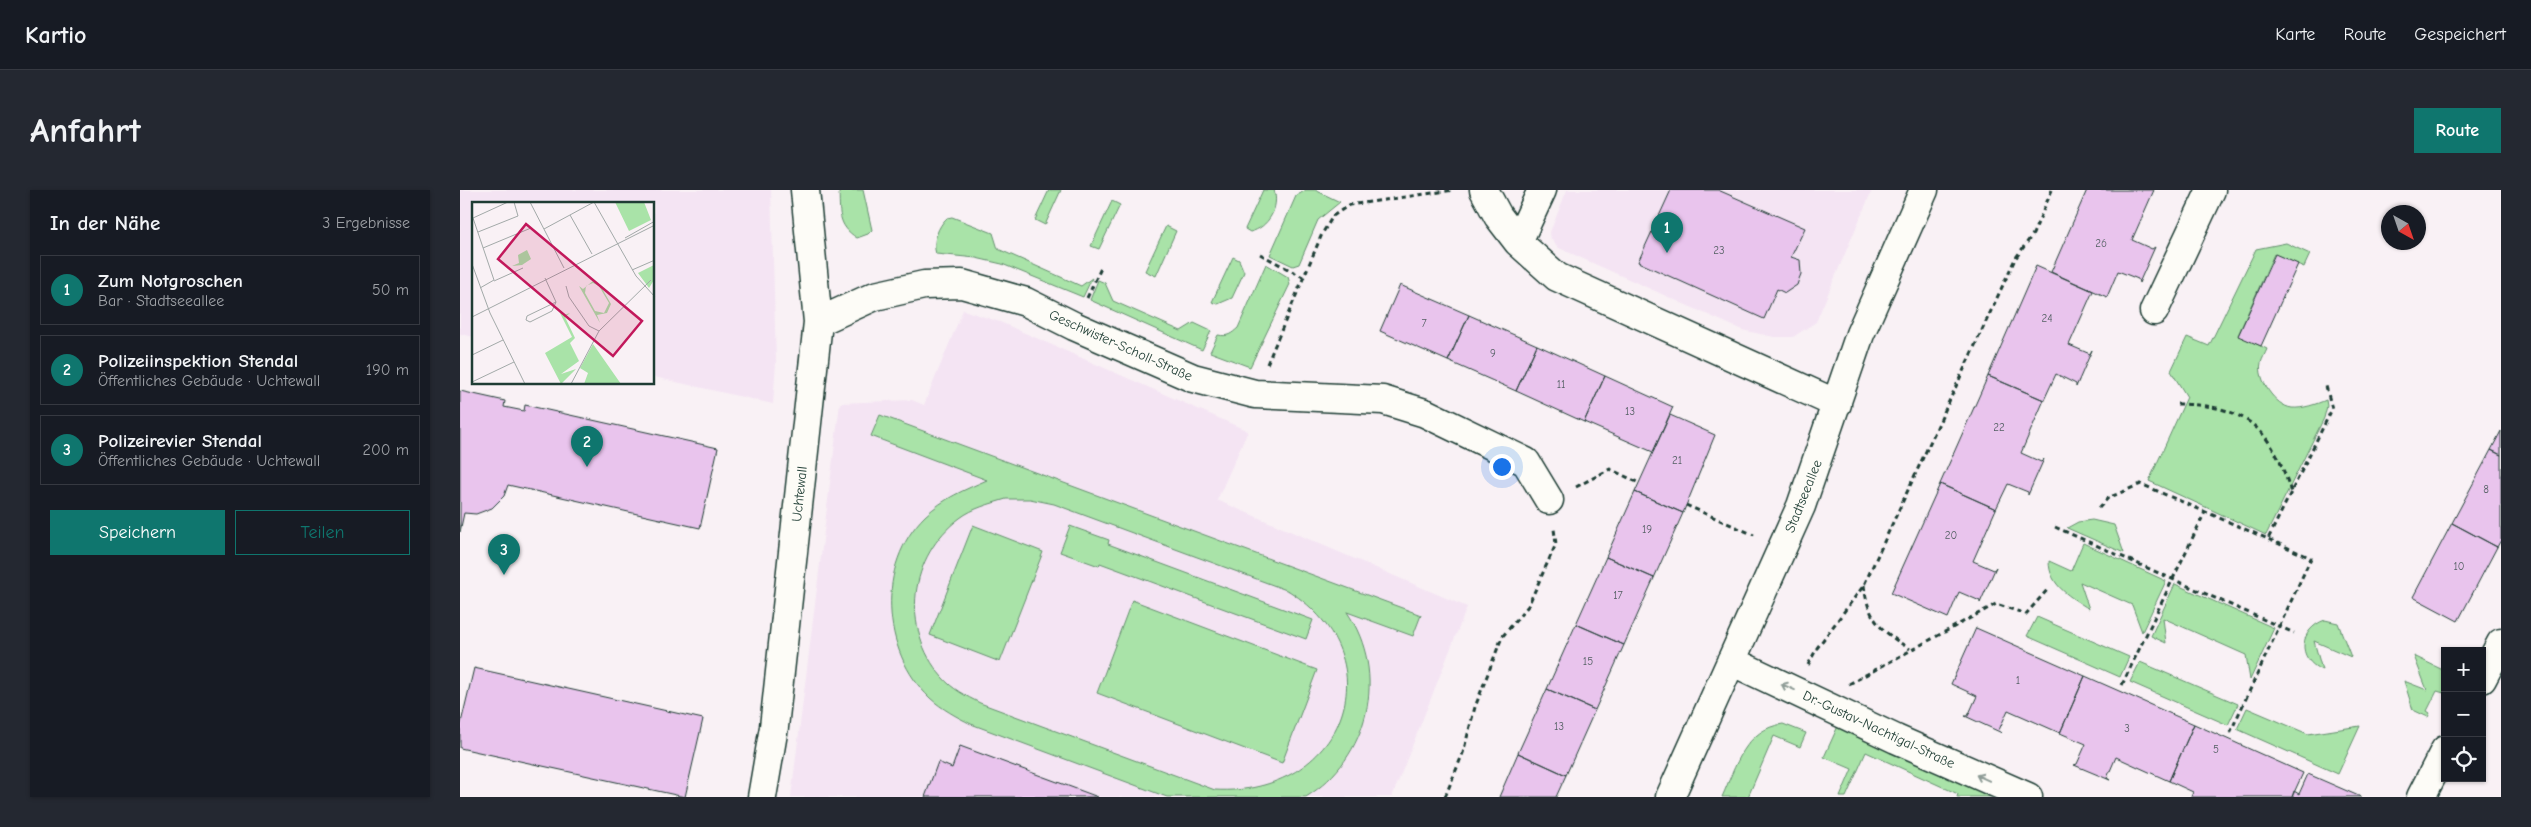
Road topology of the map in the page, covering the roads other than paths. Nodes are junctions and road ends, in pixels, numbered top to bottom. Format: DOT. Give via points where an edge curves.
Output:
graph roads {
  1 [pos="805,190"];
  2 [pos="1484,190"];
  3 [pos="1542,190"];
  4 [pos="1924,190"];
  5 [pos="2210,190"];
  6 [pos="1518,242"];
  7 [pos="2154,311"];
  8 [pos="818,322"];
  9 [pos="1837,404"];
  10 [pos="1549,500"];
  11 [pos="2501,643"];
  12 [pos="1731,661"];
  13 [pos="2486,671"];
  14 [pos="2441,758"];
  15 [pos="762,797"];
  16 [pos="1670,797"];
  17 [pos="2028,797"];
  18 [pos="2421,797"];
  1 -- 8 [label="street, Uchtewall"];
  2 -- 6 [label="street" via="1498,216"];
  3 -- 6 [label="street"];
  4 -- 9 [label="street, Stadtseeallee" via="1860,334"];
  5 -- 7 [label="street"];
  6 -- 9 [label="street" via="1557,277"];
  8 -- 10 [label="street, Geschwister-Scholl-Straße" via="875,296 924,285 962,284 1026,302 1193,378 1255,394 1383,400 1426,413 1526,462"];
  8 -- 15 [label="street, Uchtewall" via="774,727"];
  9 -- 12 [label="street, Stadtseeallee" via="1816,467"];
  11 -- 13 [label="street"];
  12 -- 16 [label="street, Stadtseeallee"];
  17 -- 12 [label="street, Dr.-Gustav-Nachtigal-Straße, one-way"];
  14 -- 18 [label="street"];
}
